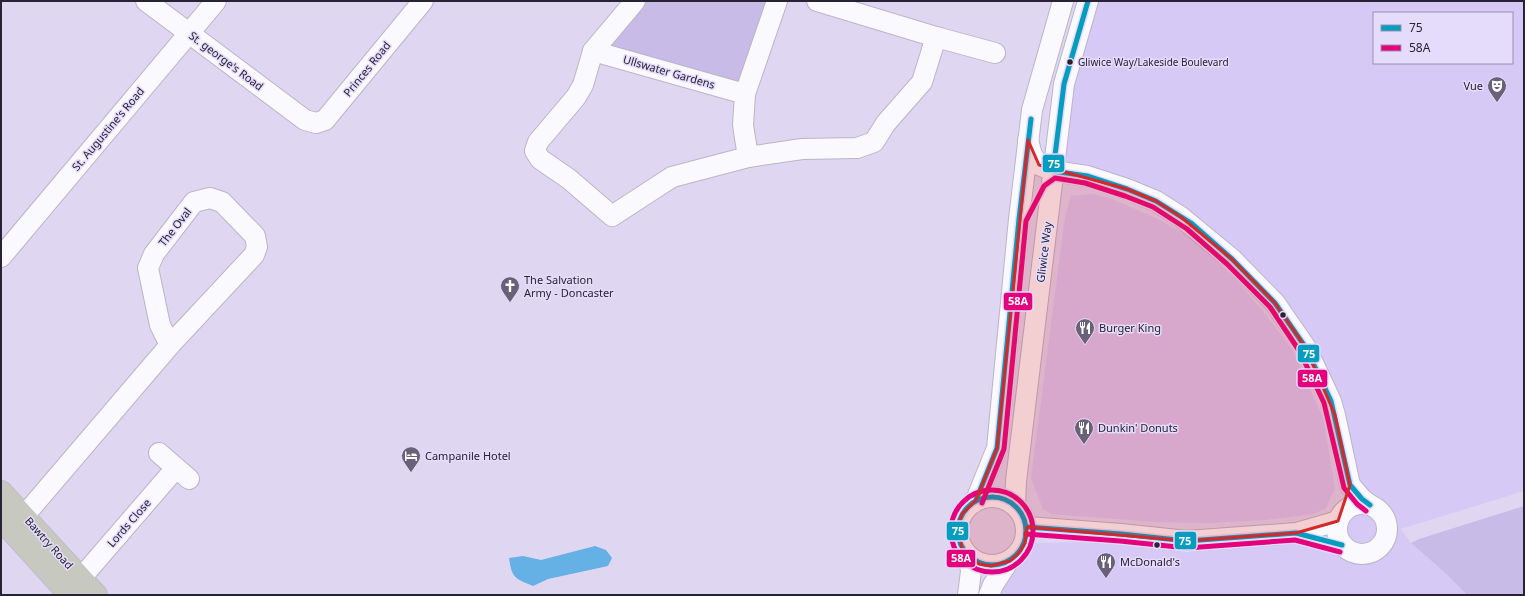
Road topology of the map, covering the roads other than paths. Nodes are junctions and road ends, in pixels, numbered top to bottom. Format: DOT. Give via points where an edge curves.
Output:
graph roads {
  1 [pos="146,1"];
  2 [pos="216,1"];
  3 [pos="423,1"];
  4 [pos="634,1"];
  5 [pos="777,1"];
  6 [pos="817,1"];
  7 [pos="1063,1"];
  8 [pos="1088,1"];
  9 [pos="838,4"];
  10 [pos="189,33"];
  11 [pos="936,37"];
  12 [pos="593,51"];
  13 [pos="996,53"];
  14 [pos="745,94"];
  15 [pos="305,120"];
  16 [pos="1028,140"];
  17 [pos="748,157"];
  18 [pos="1053,170"];
  19 [pos="1019,219"];
  20 [pos="1,257"];
  21 [pos="170,345"];
  22 [pos="159,453"];
  23 [pos="1350,485"];
  24 [pos="1,492"];
  25 [pos="976,500"];
  26 [pos="1015,505"];
  27 [pos="1370,505"];
  28 [pos="24,516"];
  29 [pos="1340,518"];
  30 [pos="1,519"];
  31 [pos="1027,527"];
  32 [pos="1296,533"];
  33 [pos="1342,545"];
  34 [pos="969,558"];
  35 [pos="1008,562"];
  36 [pos="75,587"];
  37 [pos="96,595"];
  38 [pos="968,595"];
  39 [pos="989,595"];
  1 -- 10 [label="street, St. george's Road"];
  2 -- 10 [label="street, St. Augustine's Road"];
  3 -- 15 [label="street, Princes Road" via="325,120 316,123"];
  4 -- 12 [label="street"];
  5 -- 14 [label="street"];
  6 -- 9 [label="street"];
  7 -- 16 [label="street" via="1032,110"];
  8 -- 18 [label="street, Gliwice Way" via="1064,84"];
  9 -- 11 [label="street"];
  10 -- 15 [label="street, St. george's Road"];
  10 -- 20 [label="street, St. Augustine's Road"];
  11 -- 13 [label="street"];
  11 -- 17 [label="street" via="922,82 886,123 874,142 857,148 802,149"];
  12 -- 14 [label="street, Ullswater Gardens"];
  12 -- 17 [label="street" via="583,85 538,142 535,151 540,159 569,179 612,216 672,177"];
  14 -- 17 [label="street" via="743,125"];
  16 -- 18 [label="street" via="1032,155 1039,165"];
  16 -- 19 [label="street"];
  18 -- 19 [label="street" via="1039,181"];
  18 -- 23 [label="street" via="1087,176 1156,201 1191,223 1232,258 1275,303 1306,348 1331,401"];
  18 -- 26 [label="street, Gliwice Way"];
  19 -- 25 [label="street" via="997,448"];
  21 -- 21 [label="street, The Oval" via="254,255 257,247 255,236 222,202 210,198 194,202 154,254 148,268 160,325"];
  21 -- 28 [label="street, The Oval"];
  22 -- 36 [label="street, Lords Close" via="183,474"];
  23 -- 27 [label="street" via="1362,500"];
  23 -- 29 [label="street"];
  24 -- 28 [label="highway, Bawtry Road"];
  25 -- 26 [label="street" via="988,497 1004,499"];
  25 -- 34 [label="street" via="962,514 958,525 962,549"];
  26 -- 31 [label="street"];
  27 -- 29 [label="street" via="1348,508"];
  27 -- 33 [label="street" via="1383,515 1387,523 1387,534 1383,544 1371,553 1362,555 1353,553"];
  28 -- 36 [label="highway, Bawtry Road"];
  29 -- 32 [label="street"];
  29 -- 33 [label="street" via="1337,528"];
  30 -- 36 [label="highway, Bawtry Road"];
  31 -- 32 [label="street" via="1187,541"];
  31 -- 35 [label="street" via="1025,543 1019,553"];
  32 -- 33 [label="street"];
  34 -- 35 [label="street" via="979,564 991,566"];
  34 -- 38 [label="street" via="971,571"];
  35 -- 39 [label="street"];
  36 -- 37 [label="highway, Bawtry Road"];
}
